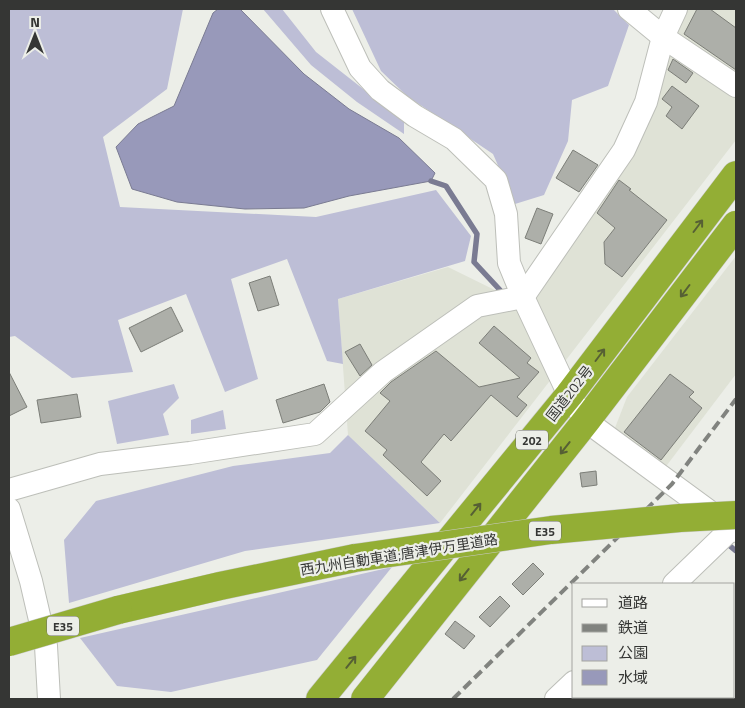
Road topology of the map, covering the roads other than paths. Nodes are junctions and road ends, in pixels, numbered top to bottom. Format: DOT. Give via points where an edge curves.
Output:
graph roads {
  1 [pos="332,9"];
  2 [pos="629,9"];
  3 [pos="676,9"];
  4 [pos="663,37"];
  5 [pos="736,86"];
  6 [pos="736,175"];
  7 [pos="736,225"];
  8 [pos="523,297"];
  9 [pos="569,395"];
  10 [pos="586,421"];
  11 [pos="9,490"];
  12 [pos="9,509"];
  13 [pos="735,525"];
  14 [pos="675,583"];
  15 [pos="9,642"];
  16 [pos="572,684"];
  17 [pos="49,699"];
  18 [pos="320,699"];
  19 [pos="365,699"];
  20 [pos="556,699"];
  1 -- 8 [label="street" via="360,68 380,90 454,139 496,180 506,214 509,263"];
  2 -- 4 [label="street"];
  3 -- 4 [label="street"];
  4 -- 5 [label="street"];
  4 -- 8 [label="street" via="646,102 624,150"];
  9 -- 6 [label="highway, 国道202号 / 202, one-way"];
  7 -- 10 [label="highway, 202, one-way"];
  8 -- 9 [label="street"];
  8 -- 11 [label="street" via="477,306 383,372 315,434 100,464"];
  9 -- 10 [label="street"];
  18 -- 9 [label="highway, 国道202号 / 202, one-way"];
  10 -- 13 [label="street"];
  10 -- 19 [label="highway, 202, one-way"];
  12 -- 17 [label="street" via="46,646"];
  13 -- 14 [label="street"];
  13 -- 15 [label="highway, 西九州自動車道;唐津伊万里道路 / E35, bridge" via="680,518 551,530 355,558 118,610"];
  16 -- 20 [label="street"];
}
